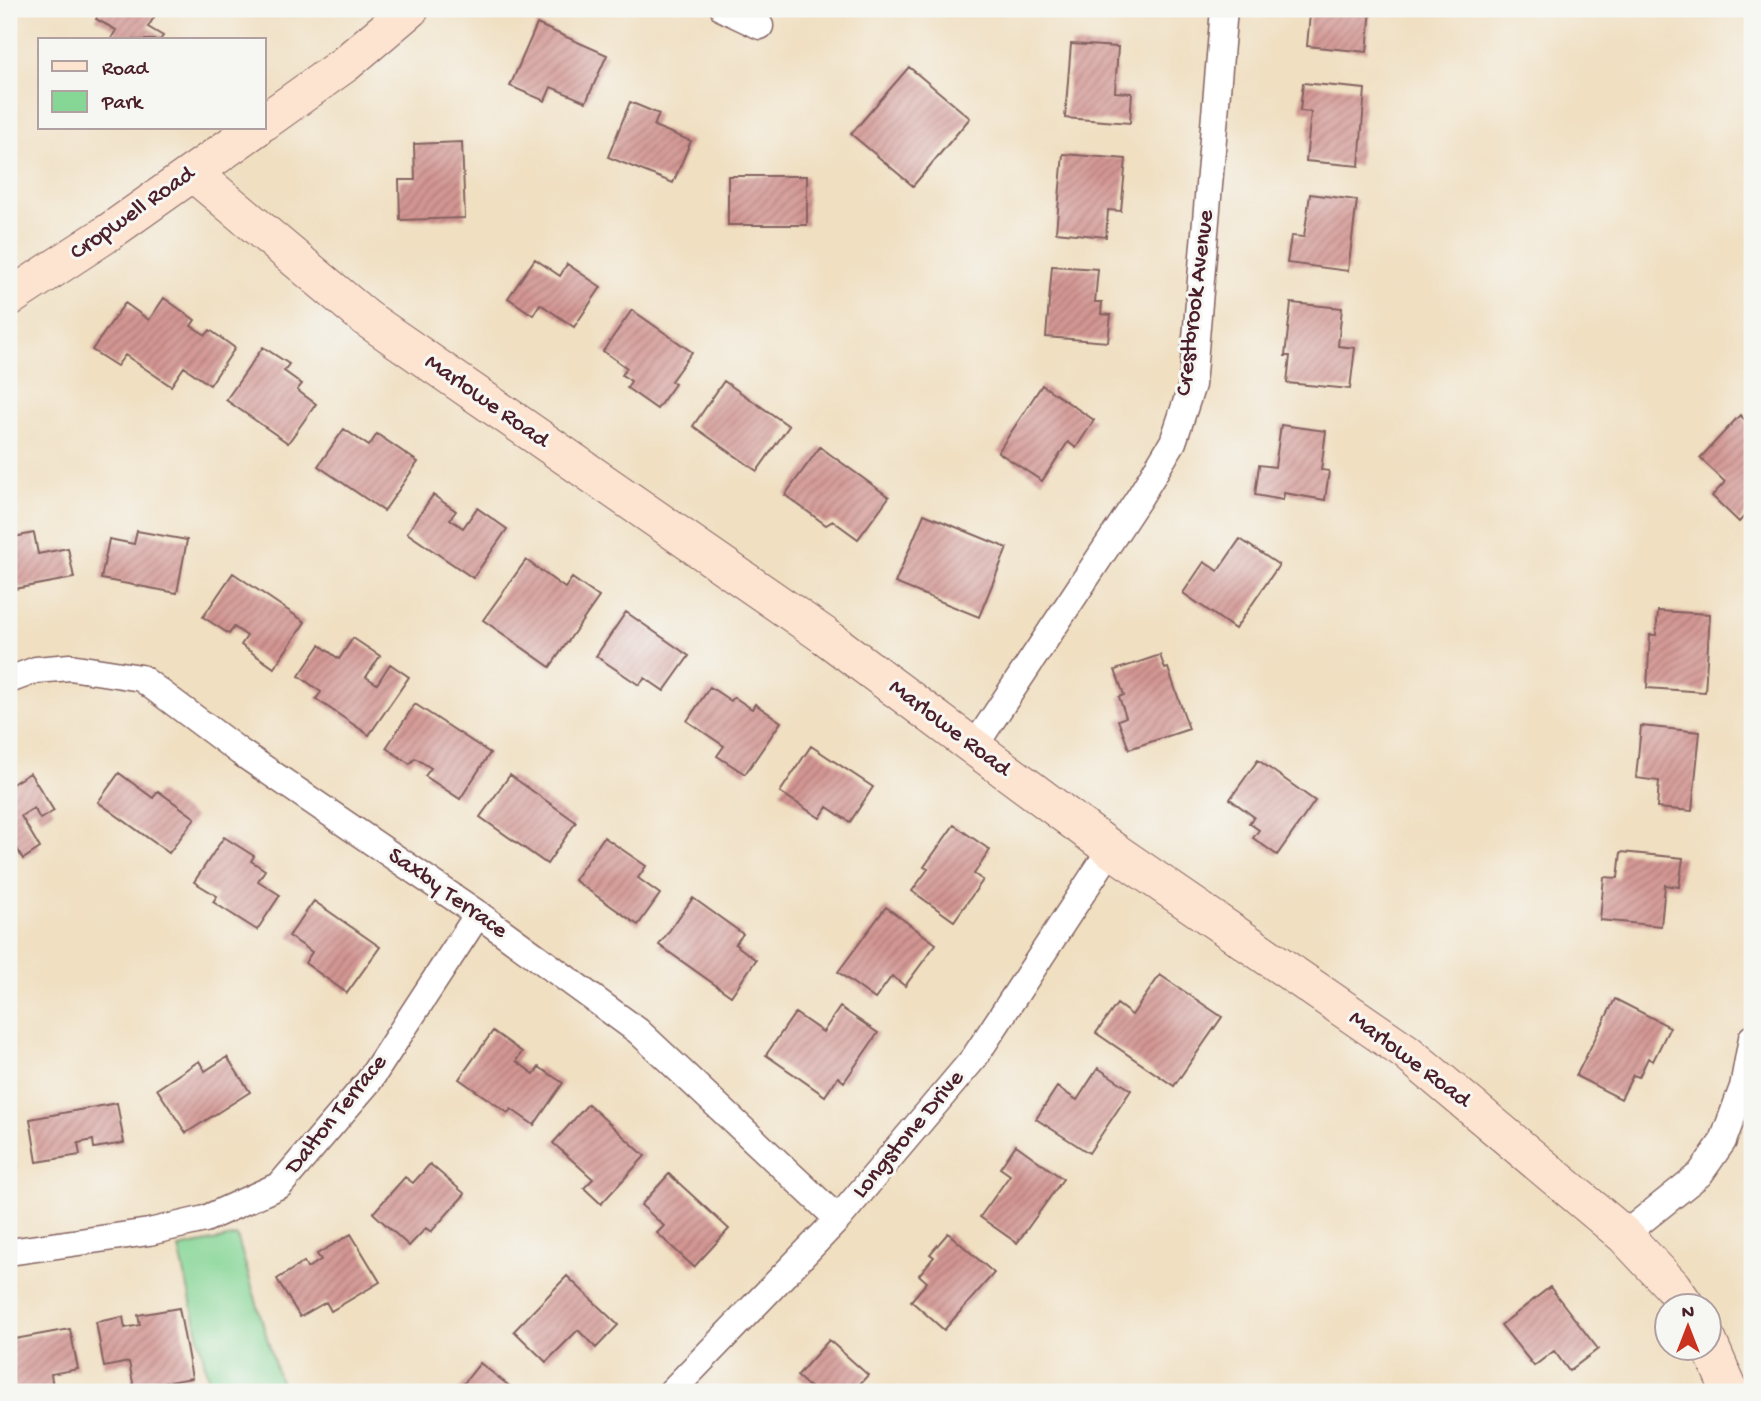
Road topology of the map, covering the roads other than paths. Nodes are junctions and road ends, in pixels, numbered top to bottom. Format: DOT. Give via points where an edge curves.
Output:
graph roads {
  1 [pos="410,9"];
  2 [pos="724,9"];
  3 [pos="1224,9"];
  4 [pos="760,26"];
  5 [pos="266,121"];
  6 [pos="253,130"];
  7 [pos="193,173"];
  8 [pos="9,298"];
  9 [pos="9,680"];
  10 [pos="974,747"];
  11 [pos="1111,849"];
  12 [pos="478,914"];
  13 [pos="1752,1038"];
  14 [pos="838,1219"];
  15 [pos="1624,1235"];
  16 [pos="9,1252"];
  17 [pos="1676,1292"];
  18 [pos="1718,1362"];
  19 [pos="671,1392"];
  20 [pos="1730,1392"];
  1 -- 5 [label="street" via="345,64"];
  2 -- 4 [label="street"];
  3 -- 10 [label="street, Crestbrook Avenue" via="1192,385 1173,442"];
  6 -- 7 [label="street, Cropwell Road"];
  7 -- 8 [label="street, Cropwell Road"];
  7 -- 10 [label="street, Marlowe Road" via="366,318 825,636"];
  9 -- 12 [label="street, Saxby Terrace" via="36,670 71,667 141,678 240,752"];
  10 -- 11 [label="street, Marlowe Road"];
  11 -- 14 [label="street, Longstone Drive" via="974,1058"];
  11 -- 15 [label="street, Marlowe Road" via="1406,1052"];
  12 -- 14 [label="street, Saxby Terrace" via="638,1031"];
  12 -- 16 [label="street, Dalton Terrace" via="369,1081 280,1185 205,1219 149,1232"];
  13 -- 15 [label="street" via="1743,1087 1723,1141 1700,1174"];
  14 -- 19 [label="street, Longstone Drive"];
  15 -- 17 [label="street, Marlowe Road"];
  18 -- 20 [label="street"];
}
